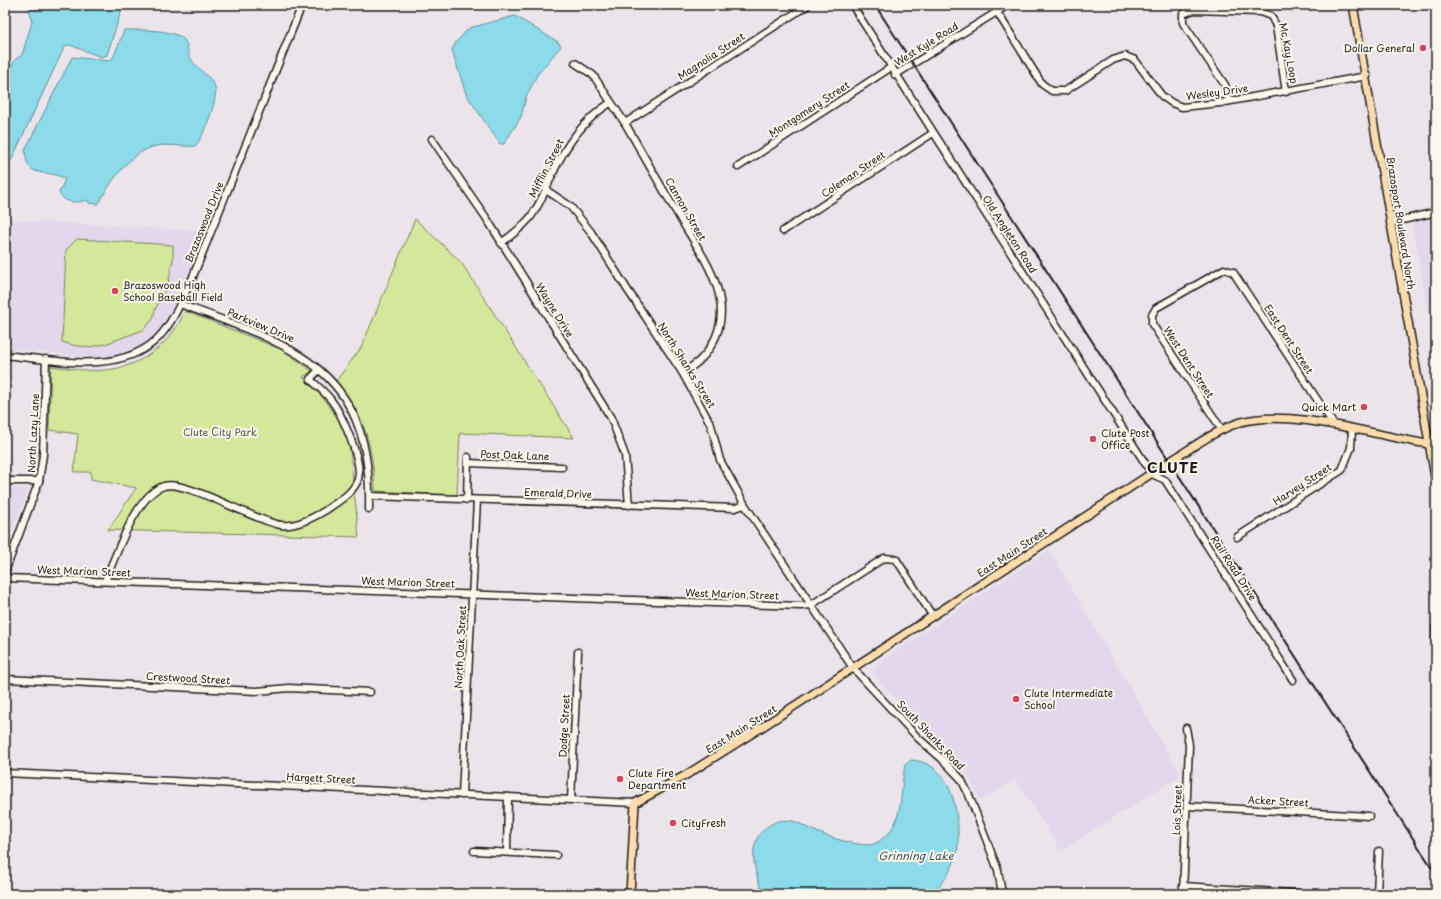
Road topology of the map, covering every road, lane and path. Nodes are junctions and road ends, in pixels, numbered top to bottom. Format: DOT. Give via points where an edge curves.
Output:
graph roads {
  1 [pos="302,5"];
  2 [pos="808,5"];
  3 [pos="852,5"];
  4 [pos="1008,5"];
  5 [pos="1354,5"];
  6 [pos="997,12"];
  7 [pos="575,63"];
  8 [pos="890,68"];
  9 [pos="895,75"];
  10 [pos="1366,76"];
  11 [pos="1286,92"];
  12 [pos="1229,101"];
  13 [pos="610,103"];
  14 [pos="625,123"];
  15 [pos="933,133"];
  16 [pos="432,140"];
  17 [pos="738,167"];
  18 [pos="546,190"];
  19 [pos="1436,212"];
  20 [pos="1390,223"];
  21 [pos="783,232"];
  22 [pos="501,243"];
  23 [pos="1224,269"];
  24 [pos="180,304"];
  25 [pos="5,355"];
  26 [pos="46,359"];
  27 [pos="319,370"];
  28 [pos="682,372"];
  29 [pos="1334,425"];
  30 [pos="1352,429"];
  31 [pos="1222,430"];
  32 [pos="1432,445"];
  33 [pos="562,467"];
  34 [pos="1152,474"];
  35 [pos="5,481"];
  36 [pos="39,482"];
  37 [pos="1436,483"];
  38 [pos="370,496"];
  39 [pos="467,500"];
  40 [pos="477,500"];
  41 [pos="629,505"];
  42 [pos="745,505"];
  43 [pos="369,509"];
  44 [pos="1237,537"];
  45 [pos="5,572"];
  46 [pos="5,578"];
  47 [pos="105,581"];
  48 [pos="473,594"];
  49 [pos="810,605"];
  50 [pos="932,616"];
  51 [pos="1436,626"];
  52 [pos="1436,637"];
  53 [pos="578,652"];
  54 [pos="853,668"];
  55 [pos="5,680"];
  56 [pos="1293,680"];
  57 [pos="370,692"];
  58 [pos="1186,728"];
  59 [pos="5,773"];
  60 [pos="462,795"];
  61 [pos="508,797"];
  62 [pos="571,800"];
  63 [pos="635,803"];
  64 [pos="1187,806"];
  65 [pos="1369,816"];
  66 [pos="474,851"];
  67 [pos="1379,851"];
  68 [pos="507,852"];
  69 [pos="556,855"];
  70 [pos="1183,886"];
  71 [pos="630,894"];
  72 [pos="1002,894"];
  73 [pos="1183,894"];
  74 [pos="1310,894"];
  75 [pos="1377,894"];
  1 -- 24 [label="street, Brazoswood Drive"];
  2 -- 14 [label="street, Magnolia Street"];
  3 -- 8 [label="street, Old Angleton Road"];
  4 -- 6 [label="street, West Kyle Road"];
  5 -- 10 [label="main road, Brazosport Boulevard North"];
  6 -- 9 [label="street, West Kyle Road"];
  6 -- 12 [label="street, Wesley Drive" via="1042,84 1052,91 1065,91 1113,60 1125,56 1135,60 1162,96 1172,103 1182,107"];
  7 -- 13 [label="street, Cannon Street" via="593,75"];
  8 -- 9 [label="street, Old Angleton Road"];
  8 -- 17 [label="street, Montgomery Street"];
  9 -- 15 [label="street, Old Angleton Road"];
  10 -- 11 [label="street, Wesley Drive"];
  10 -- 20 [label="main road, Brazosport Boulevard North"];
  11 -- 12 [label="street, Wesley Drive"];
  11 -- 12 [label="street, Mc Kay Loop" via="1276,26 1271,16 1260,12 1194,10 1183,14 1184,23 1225,85"];
  13 -- 14 [label="street, Cannon Street"];
  13 -- 18 [label="street, Mifflin Street" via="590,117 573,138"];
  14 -- 28 [label="street, Cannon Street" via="715,280 720,298 721,325 717,338 701,360"];
  15 -- 21 [label="street, Coleman Street"];
  15 -- 34 [label="street, Old Angleton Road"];
  16 -- 22 [label="street, Wayne Drive"];
  18 -- 22 [label="street, Mifflin Street" via="529,219"];
  18 -- 28 [label="street, North Shanks Street" via="570,206 591,232"];
  19 -- 20 [label="street"];
  20 -- 32 [label="main road, Brazosport Boulevard North"];
  22 -- 41 [label="street, Wayne Drive" via="614,424 625,455"];
  23 -- 29 [label="street, East Dent Street" via="1234,272"];
  23 -- 31 [label="street, West Dent Street" via="1156,308 1152,315 1152,324"];
  24 -- 26 [label="street, Brazoswood Drive" via="160,337 135,355 104,362"];
  24 -- 27 [label="street, Parkview Drive" via="282,344"];
  25 -- 26 [label="street, Brazoswood Drive"];
  26 -- 36 [label="street, North Lazy Lane" via="43,455"];
  27 -- 38 [label="street, Parkview Drive" via="345,398 358,421 368,460"];
  27 -- 47 [label="street" via="310,379 331,400 341,416 352,440 359,472 358,480 342,498 306,520 287,525 267,521 191,490 166,485 156,490 137,510"];
  28 -- 42 [label="street, North Shanks Street" via="711,425 720,460"];
  29 -- 30 [label="main road, East Main Street"];
  29 -- 31 [label="main road, East Main Street" via="1284,419 1261,420 1243,422"];
  30 -- 32 [label="main road, East Main Street"];
  30 -- 44 [label="street, Harvey Street" via="1351,448 1342,470"];
  31 -- 34 [label="main road, East Main Street"];
  32 -- 37 [label="main road, Brazosport Boulevard North"];
  33 -- 39 [label="street, Post Oak Lane" via="468,460"];
  34 -- 50 [label="main road, East Main Street"];
  34 -- 56 [label="street, Rail Road Drive" via="1165,480"];
  35 -- 36 [label="street"];
  36 -- 45 [label="street, North Lazy Lane"];
  38 -- 39 [label="street, Emerald Drive"];
  38 -- 43 [label="street, Parkview Drive"];
  39 -- 40 [label="street, Emerald Drive"];
  40 -- 41 [label="street, Emerald Drive"];
  40 -- 48 [label="street, North Oak Street"];
  41 -- 42 [label="street, Emerald Drive" via="735,508"];
  42 -- 49 [label="street, North Shanks Street"];
  46 -- 47 [label="street, West Marion Street"];
  47 -- 48 [label="street, West Marion Street"];
  48 -- 49 [label="street, West Marion Street"];
  48 -- 60 [label="street, North Oak Street"];
  49 -- 50 [label="street" via="884,558 891,557 896,559"];
  49 -- 54 [label="street, North Shanks Street"];
  50 -- 54 [label="main road, East Main Street"];
  51 -- 52 [label="street"];
  53 -- 62 [label="street, Dodge Street"];
  54 -- 63 [label="main road, East Main Street" via="686,776"];
  54 -- 72 [label="street, South Shanks Road" via="918,738 961,779 970,795 998,870"];
  55 -- 57 [label="street, Crestwood Street" via="257,691 289,688"];
  58 -- 64 [label="street, Lois Street" via="1189,745"];
  59 -- 60 [label="street, Hargett Street"];
  60 -- 61 [label="street, Hargett Street"];
  61 -- 62 [label="street, Hargett Street"];
  61 -- 68 [label="street"];
  62 -- 63 [label="street, Hargett Street"];
  63 -- 71 [label="main road"];
  64 -- 65 [label="street, Acker Street"];
  64 -- 70 [label="street, Lois Street"];
  66 -- 68 [label="street"];
  67 -- 75 [label="street"];
  68 -- 69 [label="street"];
  70 -- 73 [label="street, Lois Street"];
  70 -- 74 [label="street"];
}
